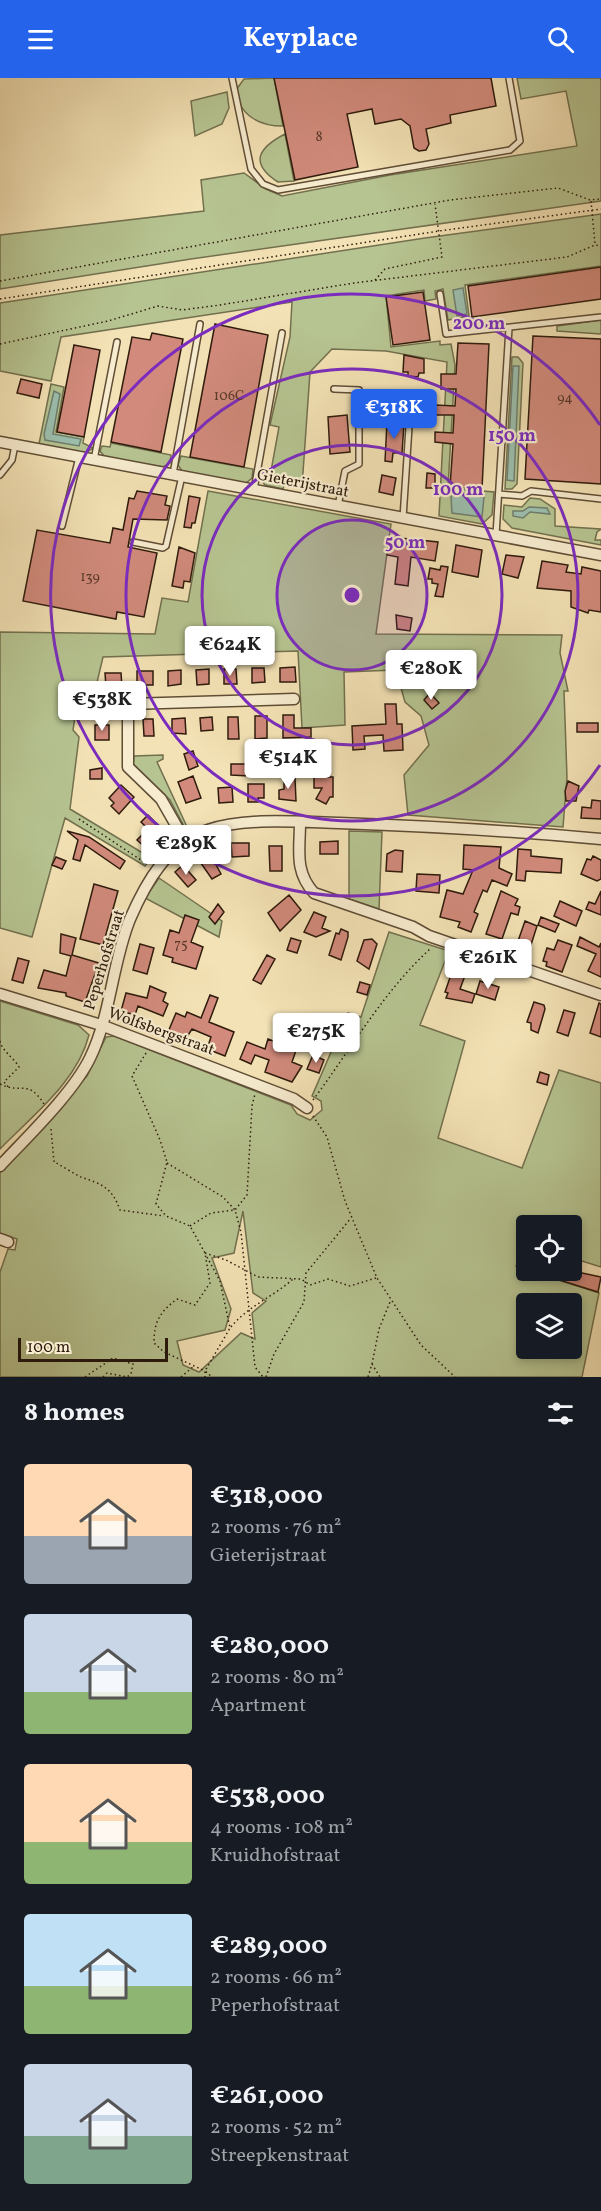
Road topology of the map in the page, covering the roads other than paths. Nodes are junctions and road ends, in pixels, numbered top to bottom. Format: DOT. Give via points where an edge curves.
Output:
graph roads {
  1 [pos="232,78"];
  2 [pos="509,78"];
  3 [pos="440,294"];
  4 [pos="601,317"];
  5 [pos="200,324"];
  6 [pos="509,327"];
  7 [pos="282,333"];
  8 [pos="117,342"];
  9 [pos="333,389"];
  10 [pos="410,412"];
  11 [pos="0,442"];
  12 [pos="16,445"];
  13 [pos="79,457"];
  14 [pos="94,460"];
  15 [pos="0,475"];
  16 [pos="177,475"];
  17 [pos="254,490"];
  18 [pos="499,494"];
  19 [pos="601,499"];
  20 [pos="338,506"];
  21 [pos="403,518"];
  22 [pos="62,526"];
  23 [pos="496,535"];
  24 [pos="133,542"];
  25 [pos="601,555"];
  26 [pos="294,699"];
  27 [pos="128,704"];
  28 [pos="88,705"];
  29 [pos="300,822"];
  30 [pos="601,839"];
  31 [pos="185,841"];
  32 [pos="0,994"];
  33 [pos="601,995"];
  34 [pos="101,1025"];
  35 [pos="307,1108"];
  36 [pos="0,1166"];
  1 -- 2 [label="lane" via="251,169 263,184 278,190 510,150 520,141"];
  3 -- 6 [label="lane" via="446,334"];
  4 -- 6 [label="lane"];
  5 -- 16 [label="lane"];
  6 -- 18 [label="lane"];
  7 -- 17 [label="lane"];
  8 -- 14 [label="lane"];
  9 -- 20 [label="lane" via="359,390 359,465 345,471"];
  10 -- 21 [label="lane"];
  11 -- 12 [label="street, Gieterijstraat"];
  12 -- 13 [label="street, Gieterijstraat"];
  12 -- 15 [label="lane" via="12,460"];
  13 -- 14 [label="street, Gieterijstraat"];
  13 -- 22 [label="lane"];
  14 -- 16 [label="street, Gieterijstraat"];
  16 -- 17 [label="street, Gieterijstraat"];
  16 -- 24 [label="lane" via="166,546"];
  17 -- 20 [label="street, Gieterijstraat"];
  18 -- 19 [label="lane" via="522,496 531,491"];
  18 -- 23 [label="lane"];
  20 -- 21 [label="street, Gieterijstraat"];
  21 -- 23 [label="street, Gieterijstraat"];
  23 -- 25 [label="street, Gieterijstraat"];
  26 -- 27 [label="street"];
  27 -- 28 [label="street"];
  27 -- 31 [label="street" via="128,767 161,799"];
  29 -- 30 [label="street, Peperhofstraat" via="465,827"];
  29 -- 31 [label="street, Peperhofstraat" via="232,824"];
  29 -- 33 [label="street" via="303,880 315,893"];
  31 -- 34 [label="street, Peperhofstraat" via="154,870 130,920"];
  32 -- 34 [label="street, Wolfsbergstraat"];
  34 -- 35 [label="street, Wolfsbergstraat" via="294,1099"];
  34 -- 36 [label="street, Peperhofstraat" via="90,1058 76,1080"];
}
